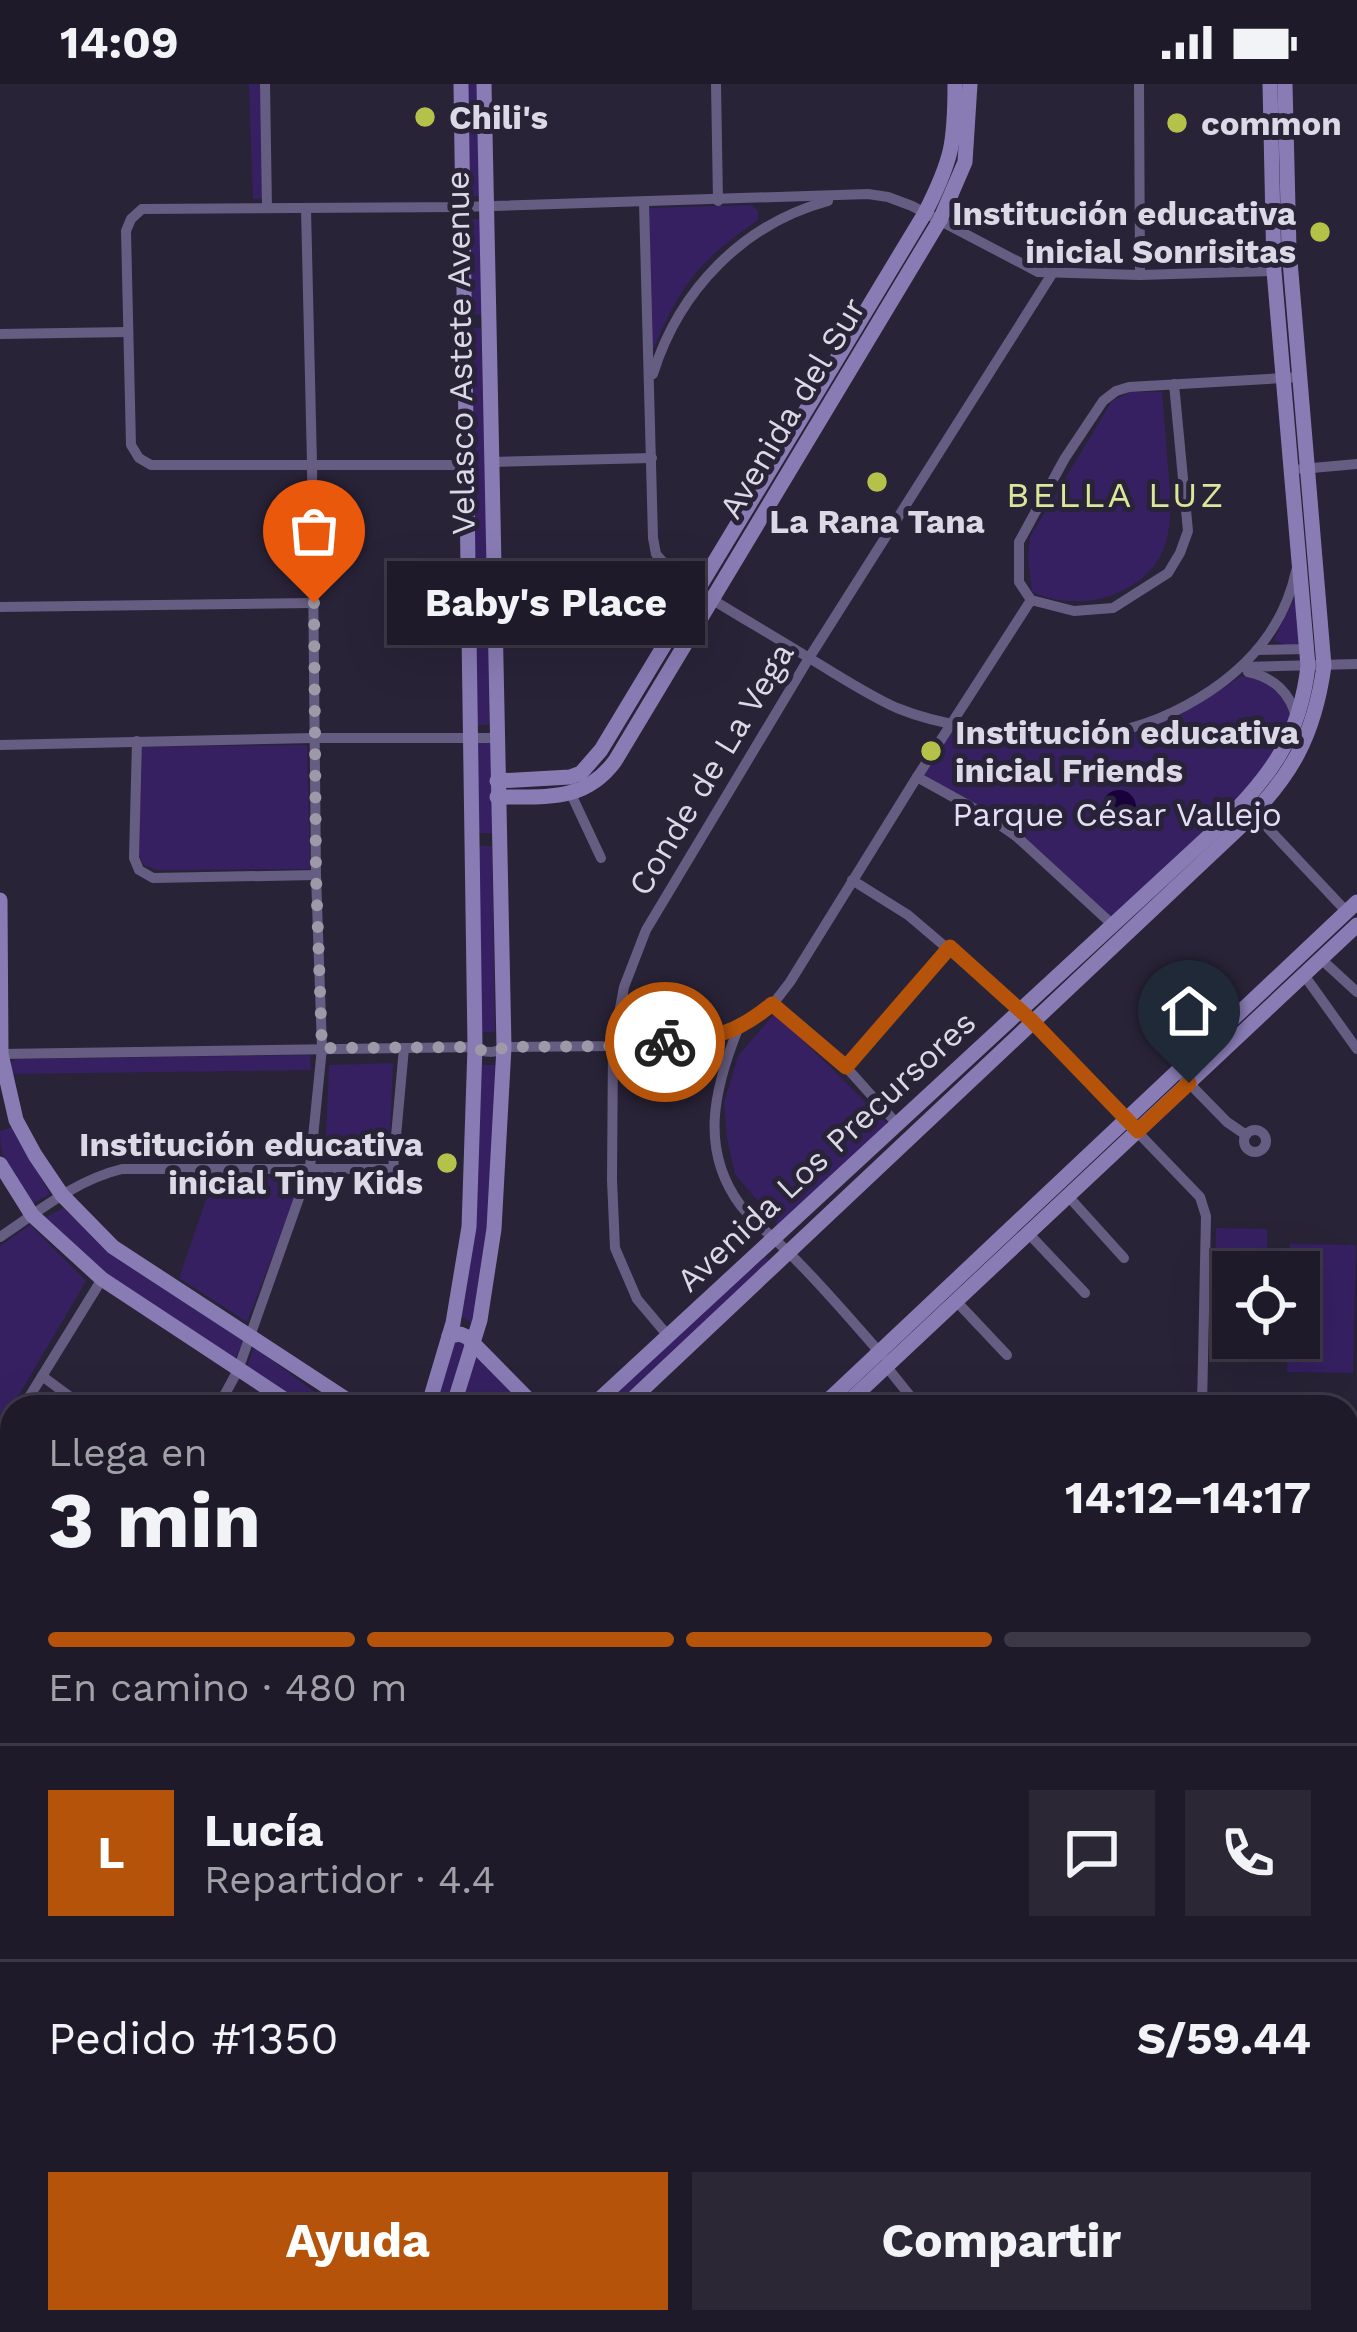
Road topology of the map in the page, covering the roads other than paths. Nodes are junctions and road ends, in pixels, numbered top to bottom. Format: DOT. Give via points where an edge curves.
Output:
graph roads {
  1 [pos="265,84"];
  2 [pos="461,84"];
  3 [pos="484,84"];
  4 [pos="716,84"];
  5 [pos="955,84"];
  6 [pos="970,84"];
  7 [pos="1138,84"];
  8 [pos="1277,92"];
  9 [pos="851,195"];
  10 [pos="751,200"];
  11 [pos="718,201"];
  12 [pos="644,203"];
  13 [pos="487,206"];
  14 [pos="461,207"];
  15 [pos="267,208"];
  16 [pos="305,208"];
  17 [pos="933,216"];
  18 [pos="762,229"];
  19 [pos="1274,272"];
  20 [pos="1052,274"];
  21 [pos="1140,275"];
  22 [pos="463,322"];
  23 [pos="490,322"];
  24 [pos="128,332"];
  25 [pos="0,334"];
  26 [pos="1292,378"];
  27 [pos="650,382"];
  28 [pos="1174,384"];
  29 [pos="652,458"];
  30 [pos="492,462"];
  31 [pos="312,464"];
  32 [pos="1357,464"];
  33 [pos="465,465"];
  34 [pos="1299,469"];
  35 [pos="1299,556"];
  36 [pos="705,595"];
  37 [pos="469,596"];
  38 [pos="495,596"];
  39 [pos="1031,600"];
  40 [pos="314,603"];
  41 [pos="0,607"];
  42 [pos="1257,650"];
  43 [pos="809,658"];
  44 [pos="1315,658"];
  45 [pos="1357,664"];
  46 [pos="1241,669"];
  47 [pos="1297,723"];
  48 [pos="950,724"];
  49 [pos="314,738"];
  50 [pos="472,738"];
  51 [pos="497,738"];
  52 [pos="137,741"];
  53 [pos="0,746"];
  54 [pos="917,777"];
  55 [pos="497,789"];
  56 [pos="571,794"];
  57 [pos="1249,808"];
  58 [pos="473,841"];
  59 [pos="498,841"];
  60 [pos="602,858"];
  61 [pos="316,875"];
  62 [pos="852,880"];
  63 [pos="0,900"];
  64 [pos="1354,913"];
  65 [pos="1114,926"];
  66 [pos="950,947"];
  67 [pos="1321,959"];
  68 [pos="1304,975"];
  69 [pos="1357,992"];
  70 [pos="772,1004"];
  71 [pos="1026,1016"];
  72 [pos="738,1029"];
  73 [pos="719,1034"];
  74 [pos="613,1046"];
  75 [pos="732,1046"];
  76 [pos="475,1047"];
  77 [pos="504,1047"];
  78 [pos="322,1048"];
  79 [pos="404,1048"];
  80 [pos="1357,1049"];
  81 [pos="1,1054"];
  82 [pos="846,1067"];
  83 [pos="1183,1077"];
  84 [pos="8,1122"];
  85 [pos="898,1124"];
  86 [pos="1132,1125"];
  87 [pos="1246,1135"];
  88 [pos="0,1164"];
  89 [pos="310,1167"];
  90 [pos="62,1195"];
  91 [pos="1068,1196"];
  92 [pos="32,1215"];
  93 [pos="1028,1233"];
  94 [pos="0,1237"];
  95 [pos="775,1240"];
  96 [pos="1006,1243"];
  97 [pos="789,1253"];
  98 [pos="1124,1258"];
  99 [pos="102,1279"];
  100 [pos="1085,1293"];
  101 [pos="483,1301"];
  102 [pos="956,1301"];
  103 [pos="250,1336"];
  104 [pos="449,1336"];
  105 [pos="669,1337"];
  106 [pos="474,1344"];
  107 [pos="1007,1355"];
  108 [pos="885,1360"];
  109 [pos="238,1370"];
  110 [pos="42,1376"];
  111 [pos="524,1394"];
  112 [pos="30,1395"];
  113 [pos="68,1395"];
  114 [pos="224,1395"];
  115 [pos="277,1395"];
  116 [pos="340,1395"];
  117 [pos="432,1395"];
  118 [pos="457,1395"];
  119 [pos="604,1395"];
  120 [pos="637,1395"];
  121 [pos="837,1395"];
  122 [pos="854,1395"];
  123 [pos="911,1395"];
  124 [pos="1202,1395"];
  1 -- 15 [label="street"];
  2 -- 14 [label="street, Velasco Astete Avenue"];
  3 -- 13 [label="street, Velasco Astete Avenue"];
  4 -- 11 [label="street"];
  5 -- 17 [label="street, Avenida del Sur" via="951,159"];
  6 -- 17 [label="street, Avenida del Sur" via="965,161"];
  7 -- 21 [label="street"];
  8 -- 19 [label="street, Avenida Los Precursores"];
  8 -- 26 [label="street, Avenida Los Precursores"];
  9 -- 10 [label="street"];
  9 -- 17 [label="street" via="888,197"];
  9 -- 18 [label="street"];
  10 -- 11 [label="street"];
  10 -- 18 [label="street"];
  11 -- 12 [label="street"];
  12 -- 13 [label="street"];
  12 -- 27 [label="street"];
  13 -- 14 [label="street"];
  13 -- 23 [label="street, Velasco Astete Avenue"];
  14 -- 16 [label="street"];
  14 -- 22 [label="street, Velasco Astete Avenue"];
  15 -- 16 [label="street"];
  15 -- 24 [label="street" via="142,209 126,231"];
  16 -- 31 [label="street"];
  17 -- 20 [label="street"];
  17 -- 36 [label="street, Avenida del Sur"];
  18 -- 27 [label="street" via="705,277 677,317"];
  19 -- 21 [label="street"];
  19 -- 26 [label="street, Avenida Los Precursores"];
  20 -- 21 [label="street"];
  20 -- 43 [label="street, Conde de La Vega"];
  22 -- 23 [label="street"];
  22 -- 33 [label="street, Velasco Astete Avenue"];
  23 -- 30 [label="street, Velasco Astete Avenue"];
  24 -- 25 [label="street"];
  24 -- 31 [label="street" via="131,445 139,458 151,465"];
  26 -- 28 [label="street"];
  26 -- 34 [label="street, Avenida Los Precursores"];
  27 -- 29 [label="street"];
  28 -- 39 [label="street" via="1130,387 1094,412 1019,542 1019,582"];
  28 -- 39 [label="street" via="1188,531 1168,573 1114,608"];
  29 -- 30 [label="street"];
  29 -- 36 [label="street" via="656,554"];
  30 -- 38 [label="street, Velasco Astete Avenue"];
  31 -- 33 [label="street"];
  31 -- 40 [label="street"];
  32 -- 34 [label="street"];
  33 -- 37 [label="street, Velasco Astete Avenue"];
  34 -- 35 [label="street, Avenida Los Precursores"];
  34 -- 44 [label="street, Avenida Los Precursores"];
  35 -- 42 [label="street" via="1293,586"];
  35 -- 44 [label="street, Avenida Los Precursores"];
  36 -- 43 [label="street"];
  36 -- 55 [label="street, Avenida del Sur" via="581,772"];
  36 -- 56 [label="street, Avenida del Sur" via="610,768"];
  37 -- 38 [label="street"];
  37 -- 50 [label="street, Velasco Astete Avenue"];
  38 -- 51 [label="street, Velasco Astete Avenue"];
  39 -- 48 [label="street"];
  40 -- 41 [label="street"];
  40 -- 49 [label="street"];
  42 -- 44 [label="street"];
  42 -- 46 [label="street"];
  43 -- 48 [label="street" via="899,709"];
  43 -- 74 [label="street, Conde de La Vega" via="646,929"];
  44 -- 45 [label="street"];
  44 -- 46 [label="street"];
  44 -- 47 [label="street, Avenida Los Precursores"];
  44 -- 57 [label="street, Avenida Los Precursores" via="1316,711 1302,750 1281,783"];
  46 -- 47 [label="street" via="1286,693"];
  46 -- 48 [label="street" via="1178,711 1131,730 1058,739"];
  47 -- 57 [label="street, Avenida Los Precursores"];
  48 -- 54 [label="street"];
  49 -- 50 [label="street"];
  49 -- 52 [label="street"];
  49 -- 61 [label="street"];
  50 -- 51 [label="street"];
  50 -- 58 [label="street, Velasco Astete Avenue"];
  51 -- 55 [label="street, Velasco Astete Avenue"];
  52 -- 53 [label="street"];
  52 -- 61 [label="street" via="139,870 154,878"];
  54 -- 62 [label="street"];
  54 -- 65 [label="street" via="1017,837"];
  55 -- 56 [label="street"];
  55 -- 59 [label="street, Velasco Astete Avenue"];
  56 -- 60 [label="street"];
  57 -- 64 [label="street"];
  57 -- 65 [label="street, Avenida Los Precursores"];
  57 -- 71 [label="street, Avenida Los Precursores"];
  58 -- 59 [label="street"];
  58 -- 76 [label="street, Velasco Astete Avenue"];
  59 -- 77 [label="street, Velasco Astete Avenue"];
  61 -- 78 [label="street"];
  62 -- 66 [label="street"];
  62 -- 70 [label="street"];
  63 -- 81 [label="street"];
  64 -- 67 [label="street"];
  64 -- 83 [label="street"];
  65 -- 71 [label="street, Avenida Los Precursores"];
  66 -- 71 [label="street"];
  66 -- 82 [label="street"];
  67 -- 68 [label="street"];
  67 -- 69 [label="street"];
  68 -- 80 [label="street"];
  68 -- 83 [label="street"];
  70 -- 72 [label="street"];
  70 -- 82 [label="street"];
  71 -- 85 [label="street, Avenida Los Precursores"];
  71 -- 86 [label="street"];
  71 -- 97 [label="street, Avenida Los Precursores"];
  72 -- 73 [label="street"];
  72 -- 75 [label="street"];
  73 -- 74 [label="street"];
  73 -- 75 [label="street"];
  74 -- 77 [label="street"];
  74 -- 105 [label="street, Conde de La Vega" via="615,1248 638,1299"];
  75 -- 95 [label="street" via="716,1096 719,1166 742,1207"];
  76 -- 77 [label="street"];
  76 -- 79 [label="street"];
  76 -- 104 [label="street, Velasco Astete Avenue" via="469,1228"];
  77 -- 101 [label="street, Velasco Astete Avenue"];
  78 -- 79 [label="street"];
  78 -- 81 [label="street"];
  78 -- 89 [label="street"];
  79 -- 89 [label="street" via="393,1169"];
  81 -- 84 [label="street"];
  82 -- 85 [label="street"];
  83 -- 86 [label="street"];
  83 -- 87 [label="street"];
  84 -- 90 [label="street"];
  85 -- 95 [label="street, Avenida Los Precursores"];
  86 -- 91 [label="street"];
  86 -- 96 [label="street"];
  86 -- 124 [label="street" via="1205,1205"];
  88 -- 92 [label="street"];
  89 -- 90 [label="street" via="122,1169"];
  89 -- 103 [label="street"];
  90 -- 92 [label="street"];
  90 -- 103 [label="street" via="113,1247"];
  91 -- 93 [label="street"];
  91 -- 98 [label="street"];
  92 -- 94 [label="street"];
  92 -- 99 [label="street"];
  93 -- 96 [label="street"];
  93 -- 100 [label="street"];
  95 -- 97 [label="street"];
  95 -- 105 [label="street, Avenida Los Precursores"];
  96 -- 102 [label="street"];
  96 -- 108 [label="street"];
  97 -- 108 [label="street"];
  97 -- 120 [label="street, Avenida Los Precursores"];
  99 -- 109 [label="street"];
  99 -- 110 [label="street"];
  101 -- 106 [label="street, Velasco Astete Avenue"];
  101 -- 111 [label="street" via="489,1344"];
  102 -- 107 [label="street"];
  102 -- 108 [label="street"];
  103 -- 109 [label="street"];
  103 -- 116 [label="street"];
  104 -- 106 [label="street"];
  104 -- 117 [label="street, Velasco Astete Avenue"];
  105 -- 119 [label="street, Avenida Los Precursores"];
  106 -- 111 [label="street"];
  106 -- 118 [label="street, Velasco Astete Avenue"];
  108 -- 121 [label="street"];
  108 -- 122 [label="street"];
  108 -- 123 [label="street"];
  109 -- 114 [label="street"];
  109 -- 115 [label="street"];
  110 -- 112 [label="street"];
  110 -- 113 [label="street"];
}
